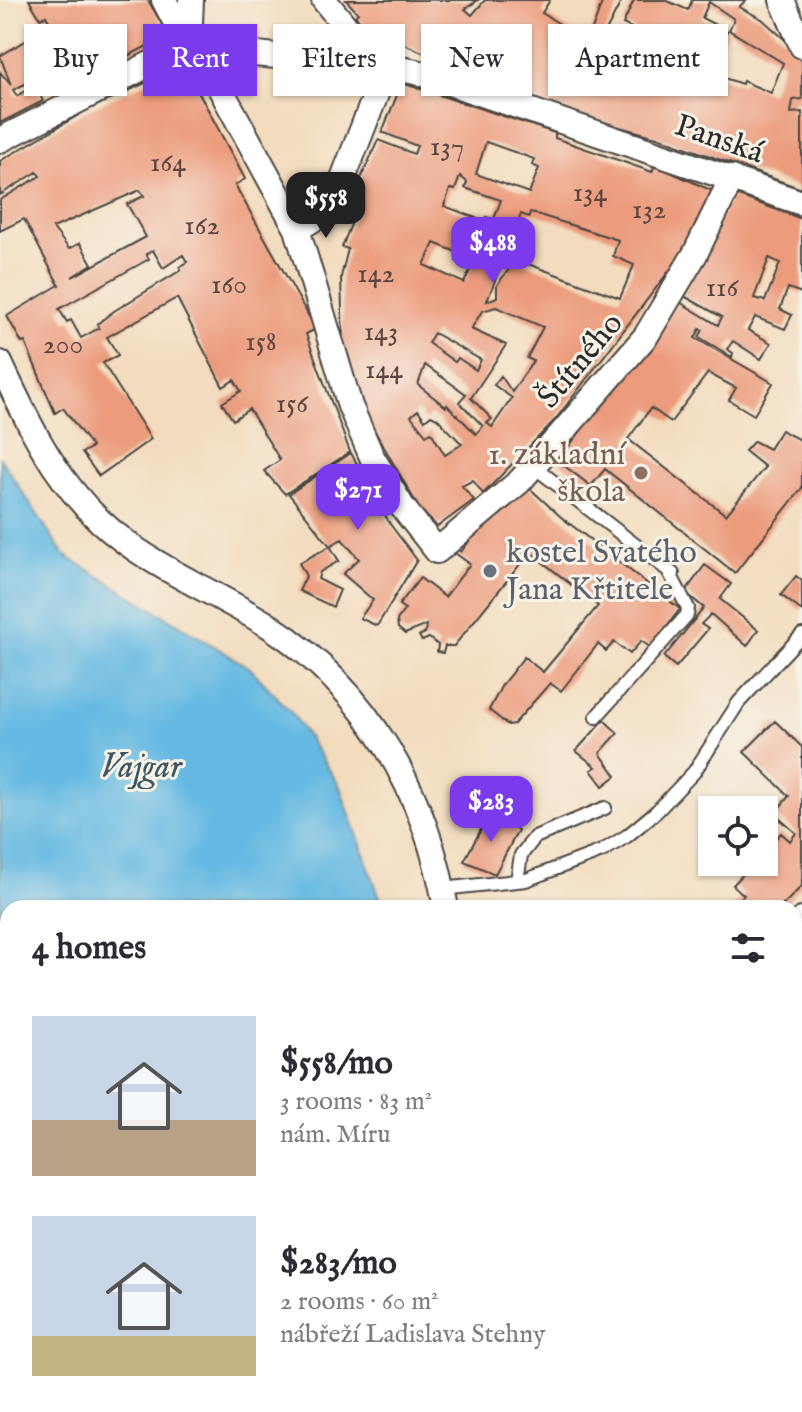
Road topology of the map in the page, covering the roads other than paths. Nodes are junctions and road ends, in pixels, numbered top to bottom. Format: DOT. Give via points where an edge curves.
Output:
graph roads {
  1 [pos="164,0"];
  2 [pos="191,0"];
  3 [pos="324,0"];
  4 [pos="782,0"];
  5 [pos="176,24"];
  6 [pos="190,24"];
  7 [pos="344,24"];
  8 [pos="802,46"];
  9 [pos="143,68"];
  10 [pos="405,70"];
  11 [pos="224,96"];
  12 [pos="375,96"];
  13 [pos="0,140"];
  14 [pos="732,178"];
  15 [pos="802,203"];
  16 [pos="297,229"];
  17 [pos="0,363"];
  18 [pos="533,466"];
  19 [pos="668,570"];
  20 [pos="682,581"];
  21 [pos="802,635"];
  22 [pos="596,717"];
  23 [pos="605,808"];
  24 [pos="517,881"];
  25 [pos="444,898"];
  1 -- 5 [label="street"];
  2 -- 6 [label="street"];
  3 -- 7 [label="street"];
  4 -- 8 [label="street"];
  9 -- 13 [label="street"];
  10 -- 14 [label="street, Panská"];
  11 -- 16 [label="street"];
  12 -- 16 [label="street" via="331,209"];
  14 -- 15 [label="street, Panská"];
  14 -- 18 [label="street, Štítného" via="646,336"];
  16 -- 18 [label="street, Štítného" via="350,406 372,457 437,551"];
  17 -- 25 [label="street" via="44,453 100,521 127,545 271,627 354,698 399,766"];
  18 -- 19 [label="lane"];
  19 -- 20 [label="lane"];
  19 -- 22 [label="lane" via="687,615"];
  21 -- 24 [label="lane" via="748,691 694,772 657,811 602,851"];
  23 -- 24 [label="lane" via="535,837 521,855"];
  24 -- 25 [label="lane"];
}
